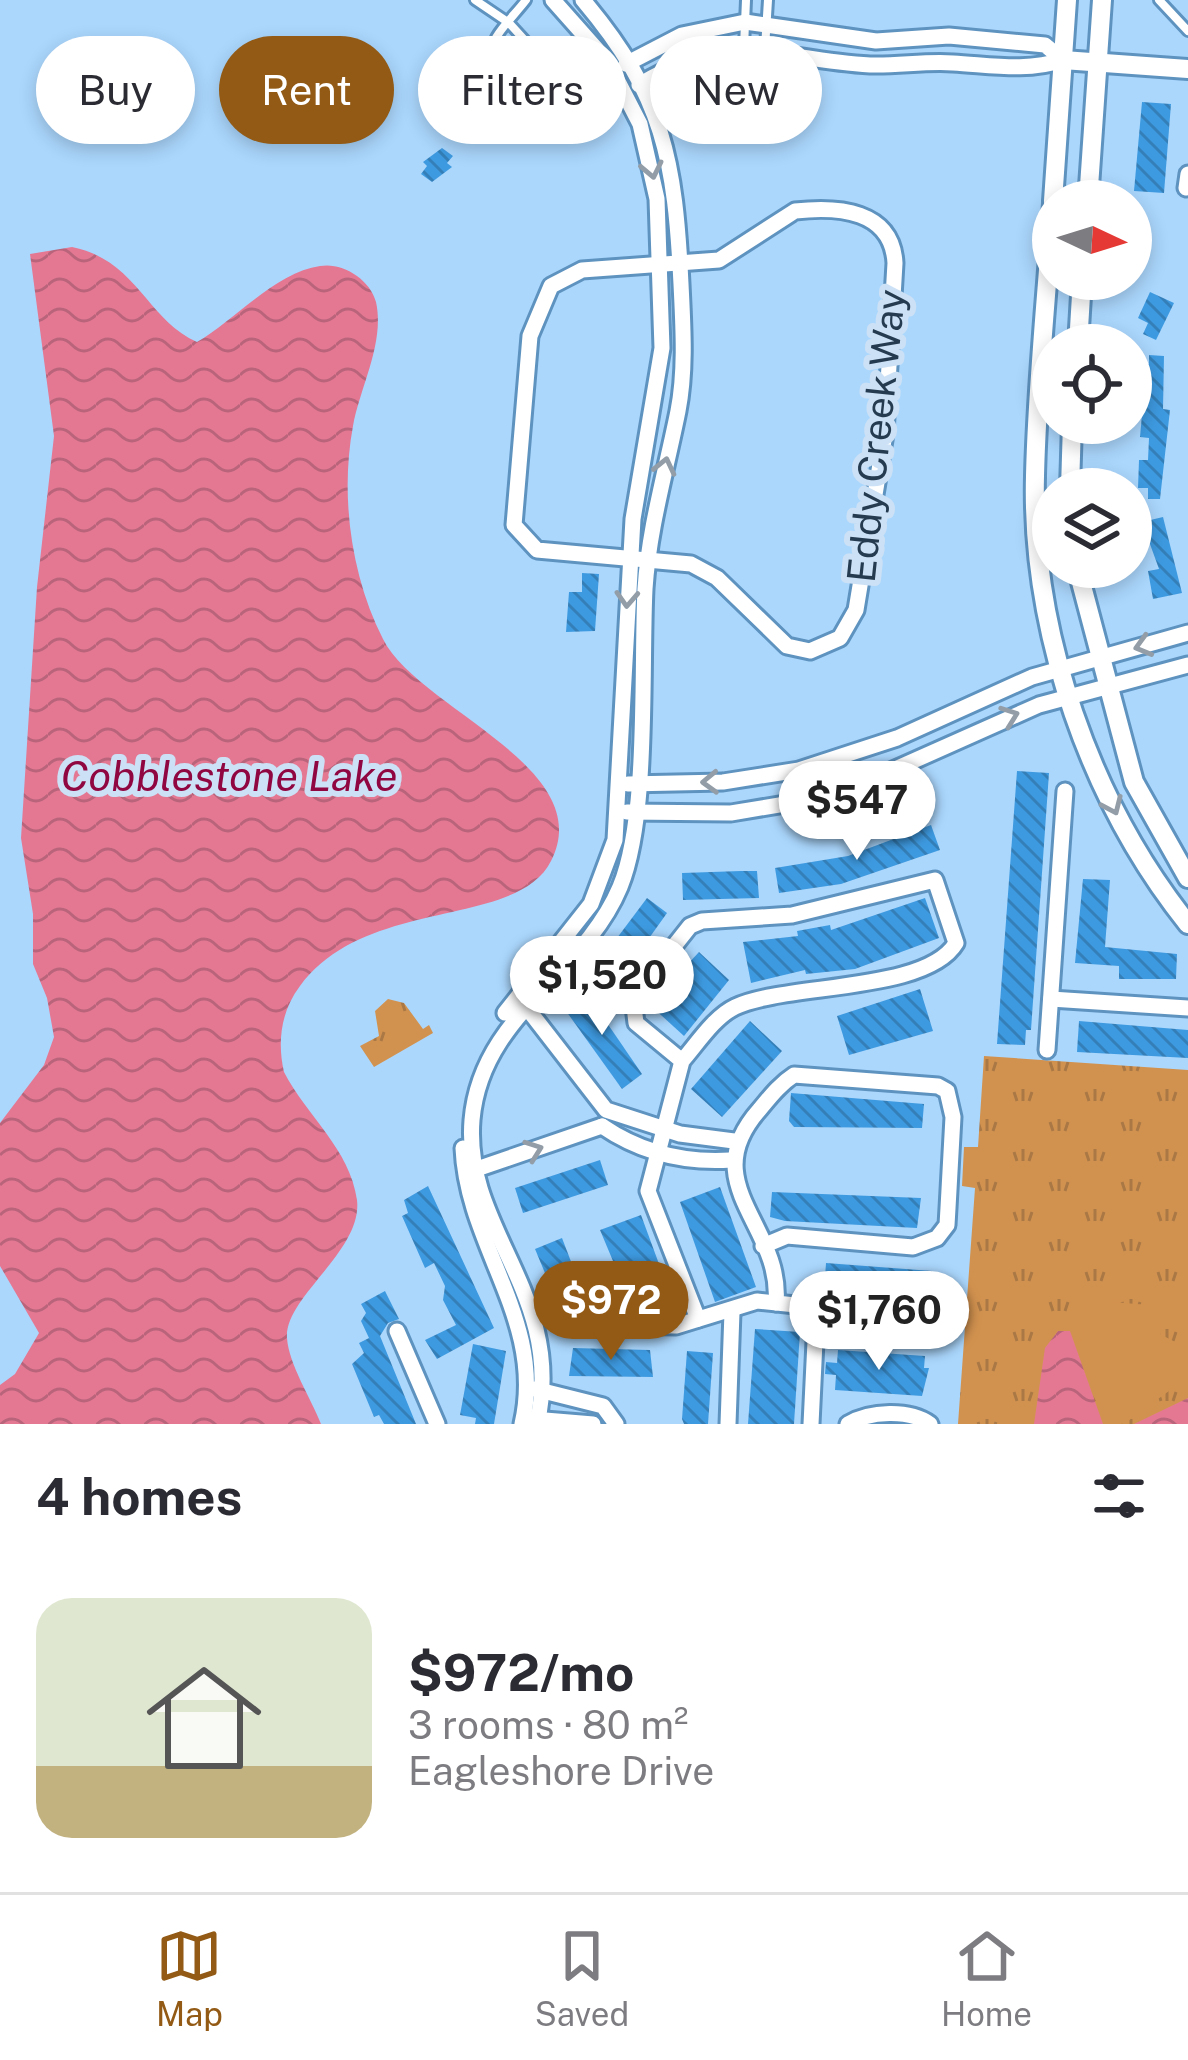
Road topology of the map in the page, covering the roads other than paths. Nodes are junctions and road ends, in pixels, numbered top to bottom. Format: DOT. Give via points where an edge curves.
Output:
graph roads {
  1 [pos="475,0"];
  2 [pos="526,0"];
  3 [pos="553,0"];
  4 [pos="583,0"];
  5 [pos="746,0"];
  6 [pos="768,0"];
  7 [pos="1067,0"];
  8 [pos="1102,0"];
  9 [pos="1159,0"];
  10 [pos="745,22"];
  11 [pos="509,23"];
  12 [pos="767,23"];
  13 [pos="1188,31"];
  14 [pos="584,36"];
  15 [pos="744,36"];
  16 [pos="766,36"];
  17 [pos="822,57"];
  18 [pos="1063,60"];
  19 [pos="631,61"];
  20 [pos="1099,63"];
  21 [pos="626,64"];
  22 [pos="1188,69"];
  23 [pos="650,78"];
  24 [pos="643,82"];
  25 [pos="626,94"];
  26 [pos="1055,180"];
  27 [pos="1090,180"];
  28 [pos="661,267"];
  29 [pos="680,267"];
  30 [pos="1046,300"];
  31 [pos="638,557"];
  32 [pos="1082,588"];
  33 [pos="1188,633"];
  34 [pos="1099,659"];
  35 [pos="1188,665"];
  36 [pos="1064,669"];
  37 [pos="1107,689"];
  38 [pos="1071,697"];
  39 [pos="628,784"];
  40 [pos="1065,791"];
  41 [pos="618,812"];
  42 [pos="636,812"];
  43 [pos="1188,878"];
  44 [pos="598,910"];
  45 [pos="1188,924"];
  46 [pos="1051,999"];
  47 [pos="521,1001"];
  48 [pos="1188,1008"];
  49 [pos="1047,1050"];
  50 [pos="682,1061"];
  51 [pos="604,1118"];
  52 [pos="663,1129"];
  53 [pos="734,1141"];
  54 [pos="659,1152"];
  55 [pos="731,1160"];
  56 [pos="471,1171"];
  57 [pos="763,1246"];
  58 [pos="776,1303"];
  59 [pos="732,1312"];
  60 [pos="698,1319"];
  61 [pos="816,1321"];
  62 [pos="569,1324"];
  63 [pos="397,1331"];
  64 [pos="938,1333"];
  65 [pos="535,1389"];
  66 [pos="530,1422"];
  67 [pos="605,1423"];
  68 [pos="437,1424"];
  69 [pos="728,1424"];
  70 [pos="811,1424"];
  71 [pos="848,1424"];
  72 [pos="930,1424"];
  1 -- 11 [label="lane"];
  2 -- 11 [label="lane"];
  3 -- 14 [label="street"];
  4 -- 19 [label="street"];
  5 -- 10 [label="lane"];
  6 -- 12 [label="lane"];
  7 -- 18 [label="street"];
  8 -- 20 [label="street"];
  9 -- 13 [label="lane"];
  10 -- 12 [label="street"];
  10 -- 15 [label="lane"];
  10 -- 19 [label="street" via="682,35"];
  11 -- 11 [label="lane" via="488,55 506,76 531,55"];
  12 -- 16 [label="lane"];
  12 -- 18 [label="street" via="876,41 949,36 1045,45"];
  17 -- 18 [label="street" via="1034,69"];
  18 -- 20 [label="street"];
  18 -- 26 [label="street"];
  19 -- 21 [label="street"];
  19 -- 24 [label="street"];
  20 -- 22 [label="street"];
  20 -- 27 [label="street"];
  23 -- 24 [label="street"];
  24 -- 25 [label="street"];
  24 -- 29 [label="street" via="674,182"];
  25 -- 28 [label="street, one-way" via="652,166"];
  28 -- 29 [label="street, Eddy Creek Way"];
  28 -- 31 [label="street" via="661,371"];
  28 -- 31 [label="street, Eddy Creek Way" via="582,270 557,280 537,308 525,371 519,536 543,551"];
  31 -- 29 [label="street, one-way" via="681,388"];
  29 -- 31 [label="street, Eddy Creek Way" via="730,255 795,211 874,220 895,255 886,422 854,618 834,644 787,646 709,572"];
  30 -- 36 [label="street" via="1037,541"];
  31 -- 39 [label="street"];
  32 -- 34 [label="street"];
  33 -- 34 [label="street, one-way"];
  34 -- 36 [label="street"];
  34 -- 37 [label="street"];
  35 -- 37 [label="street"];
  36 -- 38 [label="street"];
  36 -- 39 [label="street, one-way" via="799,770"];
  37 -- 38 [label="street"];
  37 -- 43 [label="street" via="1134,782"];
  42 -- 38 [label="street, one-way" via="730,813 832,794 990,723"];
  38 -- 45 [label="street, one-way" via="1131,847"];
  39 -- 41 [label="street"];
  39 -- 42 [label="street"];
  40 -- 46 [label="street"];
  41 -- 42 [label="street"];
  41 -- 44 [label="street"];
  42 -- 44 [label="street" via="628,863"];
  44 -- 47 [label="street"];
  46 -- 48 [label="street"];
  46 -- 49 [label="street"];
  47 -- 51 [label="street"];
  47 -- 56 [label="street" via="487,1040 470,1088 464,1129"];
  50 -- 50 [label="street" via="642,1030 631,1007 690,926 792,915 935,880 956,931 946,955 877,981 736,1006"];
  50 -- 52 [label="street"];
  51 -- 52 [label="street"];
  51 -- 54 [label="street"];
  56 -- 51 [label="street, one-way"];
  52 -- 53 [label="street"];
  52 -- 54 [label="street"];
  53 -- 55 [label="street"];
  53 -- 57 [label="street" via="794,1075 938,1086 953,1101 947,1225 937,1238 913,1246 787,1235"];
  54 -- 55 [label="street"];
  54 -- 60 [label="street" via="649,1191"];
  55 -- 57 [label="street"];
  56 -- 65 [label="street" via="537,1328"];
  57 -- 58 [label="street"];
  58 -- 59 [label="street"];
  58 -- 61 [label="street" via="805,1306"];
  59 -- 60 [label="street"];
  59 -- 69 [label="street"];
  60 -- 62 [label="street" via="653,1327"];
  61 -- 64 [label="street"];
  61 -- 70 [label="street"];
  63 -- 68 [label="street"];
  65 -- 66 [label="street"];
  65 -- 67 [label="street" via="603,1406"];
  66 -- 67 [label="street"];
  71 -- 72 [label="street" via="876,1414"];
}
